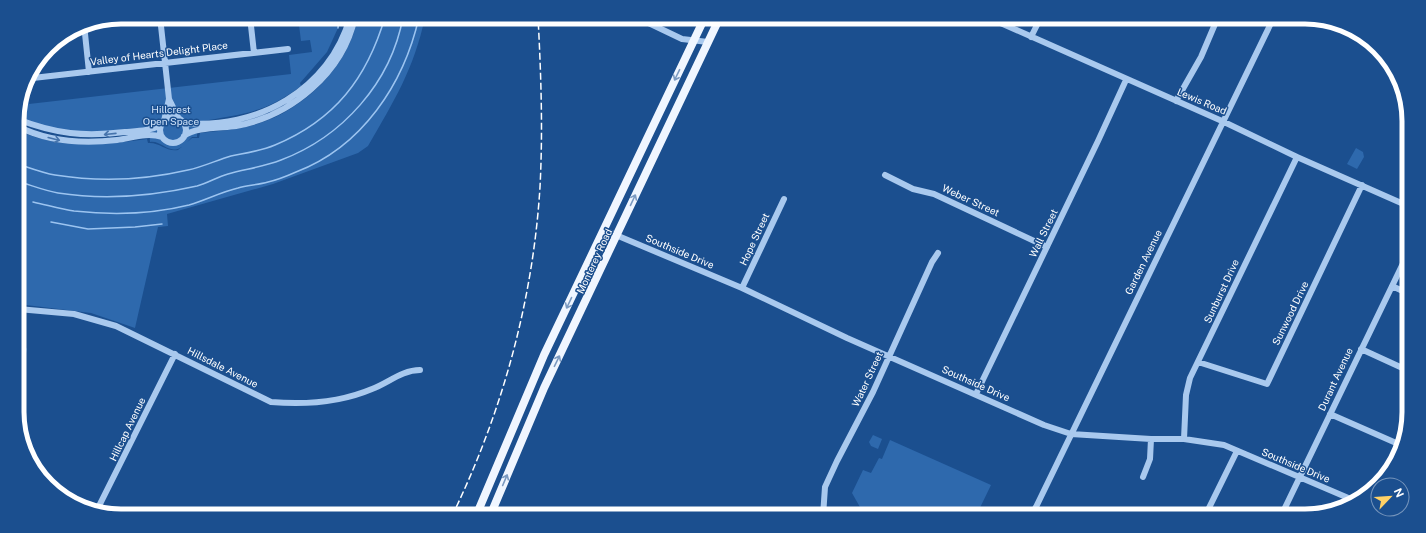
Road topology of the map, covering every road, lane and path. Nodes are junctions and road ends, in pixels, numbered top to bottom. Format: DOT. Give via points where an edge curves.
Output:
graph roads {
  1 [pos="161,24"];
  2 [pos="251,24"];
  3 [pos="347,24"];
  4 [pos="353,24"];
  5 [pos="651,24"];
  6 [pos="702,24"];
  7 [pos="717,24"];
  8 [pos="1002,24"];
  9 [pos="1038,24"];
  10 [pos="1215,24"];
  11 [pos="1270,24"];
  12 [pos="85,31"];
  13 [pos="1031,37"];
  14 [pos="694,40"];
  15 [pos="708,42"];
  16 [pos="288,49"];
  17 [pos="254,52"];
  18 [pos="165,63"];
  19 [pos="89,72"];
  20 [pos="34,78"];
  21 [pos="1126,80"];
  22 [pos="169,99"];
  23 [pos="1176,101"];
  24 [pos="181,121"];
  25 [pos="1222,121"];
  26 [pos="24,122"];
  27 [pos="163,123"];
  28 [pos="24,129"];
  29 [pos="184,136"];
  30 [pos="162,137"];
  31 [pos="1297,157"];
  32 [pos="885,175"];
  33 [pos="1362,185"];
  34 [pos="784,199"];
  35 [pos="1402,203"];
  36 [pos="604,230"];
  37 [pos="617,236"];
  38 [pos="1047,247"];
  39 [pos="938,253"];
  40 [pos="1402,264"];
  41 [pos="1392,286"];
  42 [pos="742,288"];
  43 [pos="1402,291"];
  44 [pos="24,310"];
  45 [pos="1361,349"];
  46 [pos="175,354"];
  47 [pos="888,356"];
  48 [pos="1198,362"];
  49 [pos="1402,368"];
  50 [pos="420,370"];
  51 [pos="976,394"];
  52 [pos="523,405"];
  53 [pos="535,410"];
  54 [pos="1330,414"];
  55 [pos="1071,434"];
  56 [pos="1151,439"];
  57 [pos="1184,439"];
  58 [pos="1397,443"];
  59 [pos="1237,451"];
  60 [pos="1142,477"];
  61 [pos="1299,477"];
  62 [pos="1350,498"];
  63 [pos="99,506"];
  64 [pos="479,509"];
  65 [pos="493,509"];
  66 [pos="823,509"];
  67 [pos="1035,509"];
  68 [pos="1208,509"];
  69 [pos="1284,509"];
  1 -- 18 [label="street"];
  2 -- 17 [label="street"];
  3 -- 24 [label="street" via="328,63 308,85 292,97 268,111 244,119 209,124"];
  4 -- 29 [label="street" via="347,40 330,70 308,92 280,112 237,126 197,130"];
  5 -- 14 [label="street" via="682,39"];
  6 -- 14 [label="main road, Monterey Road"];
  7 -- 15 [label="main road, Monterey Road"];
  8 -- 13 [label="street, Lewis Road"];
  9 -- 13 [label="street"];
  10 -- 23 [label="street" via="1201,57"];
  11 -- 25 [label="street, Garden Avenue"];
  12 -- 19 [label="street"];
  13 -- 21 [label="street, Lewis Road"];
  14 -- 15 [label="street"];
  14 -- 36 [label="main road, Monterey Road, one-way"];
  37 -- 15 [label="main road, Monterey Road, one-way"];
  16 -- 17 [label="street, Valley of Hearts Delight Place"];
  17 -- 18 [label="street, Valley of Hearts Delight Place"];
  18 -- 19 [label="street, Valley of Hearts Delight Place"];
  18 -- 22 [label="street"];
  19 -- 20 [label="street, Valley of Hearts Delight Place"];
  21 -- 23 [label="street, Lewis Road"];
  21 -- 38 [label="street, Wall Street"];
  22 -- 24 [label="street"];
  22 -- 27 [label="street"];
  23 -- 25 [label="street, Lewis Road"];
  24 -- 27 [label="street" via="171,118"];
  24 -- 29 [label="street" via="185,130"];
  25 -- 31 [label="street, Lewis Road"];
  25 -- 55 [label="street, Garden Avenue"];
  27 -- 26 [label="street, one-way" via="151,129 74,135"];
  27 -- 30 [label="street" via="160,131"];
  28 -- 30 [label="street, one-way" via="64,141 94,142 149,135"];
  29 -- 30 [label="street" via="173,143"];
  31 -- 33 [label="street, Lewis Road"];
  31 -- 48 [label="street, Sunburst Drive"];
  32 -- 38 [label="street, Weber Street" via="914,189 934,194"];
  33 -- 35 [label="street, Lewis Road"];
  33 -- 48 [label="street, Sunwood Drive" via="1267,384"];
  34 -- 42 [label="street, Hope Street"];
  36 -- 37 [label="street, Southside Drive"];
  36 -- 52 [label="main road, Monterey Road, one-way"];
  37 -- 42 [label="street, Southside Drive"];
  53 -- 37 [label="main road, Monterey Road, one-way"];
  38 -- 51 [label="street, Wall Street"];
  39 -- 47 [label="street, Water Street"];
  40 -- 41 [label="street, Durant Avenue"];
  41 -- 43 [label="street"];
  41 -- 45 [label="street, Durant Avenue"];
  42 -- 47 [label="street, Southside Drive"];
  44 -- 46 [label="street, Hillsdale Avenue" via="74,314 116,326"];
  45 -- 49 [label="street"];
  45 -- 54 [label="street, Durant Avenue"];
  46 -- 50 [label="street, Hillsdale Avenue" via="271,402 298,404 326,403 371,390 411,370"];
  46 -- 63 [label="street, Hillcap Avenue"];
  47 -- 51 [label="street, Southside Drive"];
  47 -- 66 [label="street, Water Street" via="873,392 825,487"];
  48 -- 57 [label="street, Sunburst Drive" via="1190,378 1186,395"];
  51 -- 55 [label="street, Southside Drive" via="1044,425"];
  52 -- 53 [label="main road"];
  52 -- 64 [label="main road, Monterey Road"];
  65 -- 53 [label="main road, Monterey Road, one-way"];
  54 -- 58 [label="street"];
  54 -- 61 [label="street, Durant Avenue"];
  55 -- 56 [label="street, Southside Drive"];
  55 -- 67 [label="street, Garden Avenue"];
  56 -- 57 [label="street, Southside Drive"];
  56 -- 60 [label="street" via="1150,459"];
  57 -- 59 [label="street, Southside Drive" via="1224,445"];
  59 -- 61 [label="street, Southside Drive"];
  59 -- 68 [label="street"];
  61 -- 62 [label="street, Southside Drive"];
  61 -- 69 [label="street, Durant Avenue"];
}
